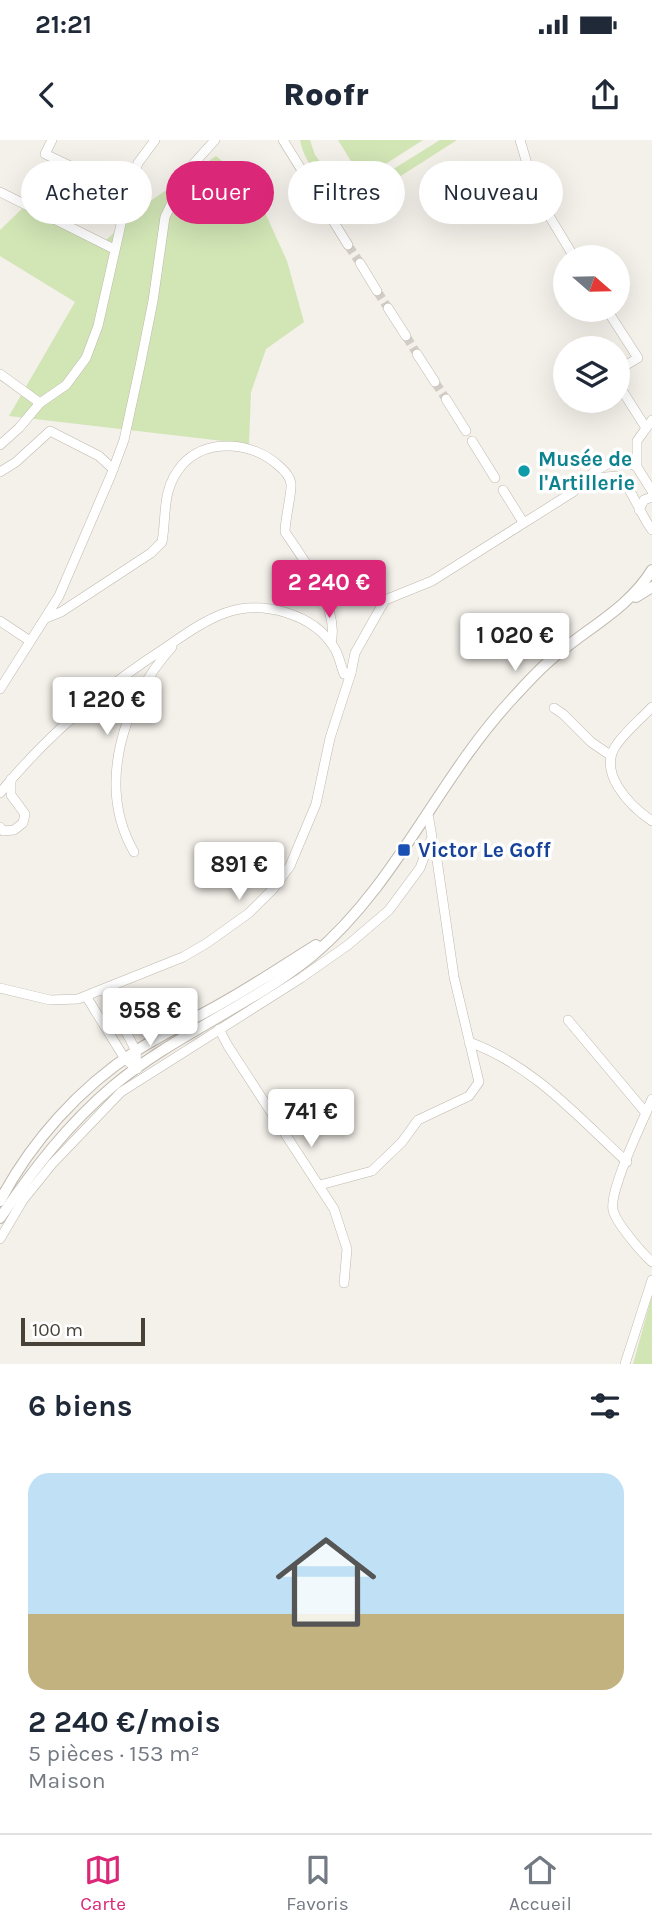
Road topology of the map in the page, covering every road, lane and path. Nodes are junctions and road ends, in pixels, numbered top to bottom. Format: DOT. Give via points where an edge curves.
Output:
graph roads {
  1 [pos="52,140"];
  2 [pos="155,140"];
  3 [pos="215,140"];
  4 [pos="283,140"];
  5 [pos="520,140"];
  6 [pos="59,161"];
  7 [pos="139,161"];
  8 [pos="0,192"];
  9 [pos="120,224"];
  10 [pos="348,245"];
  11 [pos="567,245"];
  12 [pos="114,249"];
  13 [pos="360,263"];
  14 [pos="377,291"];
  15 [pos="388,308"];
  16 [pos="406,336"];
  17 [pos="630,346"];
  18 [pos="417,354"];
  19 [pos="630,363"];
  20 [pos="0,374"];
  21 [pos="435,382"];
  22 [pos="630,399"];
  23 [pos="446,400"];
  24 [pos="40,402"];
  25 [pos="649,424"];
  26 [pos="466,431"];
  27 [pos="472,441"];
  28 [pos="0,445"];
  29 [pos="636,467"];
  30 [pos="113,469"];
  31 [pos="0,472"];
  32 [pos="495,478"];
  33 [pos="649,487"];
  34 [pos="503,490"];
  35 [pos="573,492"];
  36 [pos="652,497"];
  37 [pos="639,510"];
  38 [pos="523,522"];
  39 [pos="652,530"];
  40 [pos="652,570"];
  41 [pos="652,587"];
  42 [pos="627,601"];
  43 [pos="45,619"];
  44 [pos="0,621"];
  45 [pos="180,638"];
  46 [pos="30,641"];
  47 [pos="331,643"];
  48 [pos="351,673"];
  49 [pos="0,689"];
  50 [pos="652,707"];
  51 [pos="554,708"];
  52 [pos="641,719"];
  53 [pos="652,725"];
  54 [pos="610,755"];
  55 [pos="11,779"];
  56 [pos="0,793"];
  57 [pos="428,814"];
  58 [pos="652,821"];
  59 [pos="0,827"];
  60 [pos="429,845"];
  61 [pos="134,852"];
  62 [pos="336,932"];
  63 [pos="0,988"];
  64 [pos="104,990"];
  65 [pos="86,996"];
  66 [pos="568,1020"];
  67 [pos="219,1029"];
  68 [pos="469,1042"];
  69 [pos="136,1051"];
  70 [pos="125,1059"];
  71 [pos="137,1069"];
  72 [pos="652,1099"];
  73 [pos="646,1113"];
  74 [pos="627,1162"];
  75 [pos="320,1185"];
  76 [pos="0,1201"];
  77 [pos="0,1218"];
  78 [pos="0,1239"];
  79 [pos="652,1262"];
  80 [pos="652,1280"];
  81 [pos="344,1283"];
  82 [pos="625,1364"];
  1 -- 6 [label="street" via="46,155"];
  2 -- 7 [label="street"];
  3 -- 30 [label="street" via="188,170 165,218 140,366"];
  4 -- 10 [label="street"];
  5 -- 11 [label="street" via="536,194"];
  8 -- 12 [label="street"];
  9 -- 12 [label="street"];
  12 -- 24 [label="street" via="86,358 66,385"];
  13 -- 14 [label="street"];
  15 -- 16 [label="street"];
  17 -- 19 [label="street" via="638,358"];
  18 -- 21 [label="street"];
  20 -- 24 [label="street"];
  22 -- 25 [label="street"];
  23 -- 26 [label="street"];
  24 -- 28 [label="street"];
  25 -- 29 [label="street" via="637,441"];
  27 -- 32 [label="street"];
  29 -- 33 [label="street"];
  29 -- 35 [label="street" via="624,460 611,462"];
  30 -- 31 [label="street" via="99,456 50,431"];
  30 -- 43 [label="street" via="64,586"];
  34 -- 38 [label="street"];
  35 -- 37 [label="street" via="594,478 618,476"];
  35 -- 38 [label="street"];
  36 -- 37 [label="street" via="644,499"];
  37 -- 39 [label="street"];
  38 -- 48 [label="street" via="432,581 385,600 355,653"];
  40 -- 42 [label="street"];
  41 -- 42 [label="street"];
  42 -- 57 [label="street" via="553,657 512,700"];
  43 -- 46 [label="street"];
  43 -- 47 [label="street" via="151,554 162,542 163,512 180,467 192,455 232,446 267,455 285,471 291,483 285,532 319,588 333,627"];
  44 -- 46 [label="street"];
  45 -- 47 [label="street" via="226,613 268,608 304,620"];
  45 -- 55 [label="street" via="97,696"];
  45 -- 61 [label="street" via="140,692 118,752 117,813"];
  46 -- 49 [label="street"];
  47 -- 48 [label="street" via="344,674"];
  48 -- 64 [label="street" via="330,738 316,804 279,882 249,913 207,943"];
  50 -- 52 [label="street"];
  51 -- 54 [label="street"];
  52 -- 53 [label="street"];
  52 -- 54 [label="street"];
  54 -- 58 [label="street" via="621,792 634,809"];
  55 -- 56 [label="street"];
  55 -- 59 [label="street" via="10,795 25,814 23,823 14,830"];
  57 -- 60 [label="street"];
  57 -- 62 [label="street" via="381,882"];
  60 -- 67 [label="street" via="420,868 389,910 301,978"];
  60 -- 68 [label="street" via="437,860 453,977"];
  62 -- 69 [label="street" via="232,998"];
  62 -- 71 [label="street" via="281,979"];
  63 -- 65 [label="street" via="50,1000"];
  64 -- 65 [label="street"];
  64 -- 69 [label="street"];
  65 -- 70 [label="street"];
  66 -- 73 [label="street"];
  67 -- 75 [label="street"];
  67 -- 78 [label="street" via="121,1092 52,1164"];
  68 -- 74 [label="street" via="495,1051 536,1079"];
  68 -- 75 [label="street" via="479,1082 469,1096 418,1120 372,1171"];
  69 -- 70 [label="street"];
  69 -- 71 [label="street"];
  70 -- 71 [label="street"];
  70 -- 76 [label="street" via="65,1110"];
  71 -- 77 [label="street" via="81,1116"];
  72 -- 73 [label="street"];
  73 -- 74 [label="street"];
  74 -- 79 [label="street" via="614,1193 613,1211"];
  75 -- 81 [label="street" via="334,1209 347,1249"];
  80 -- 82 [label="street"];
}
